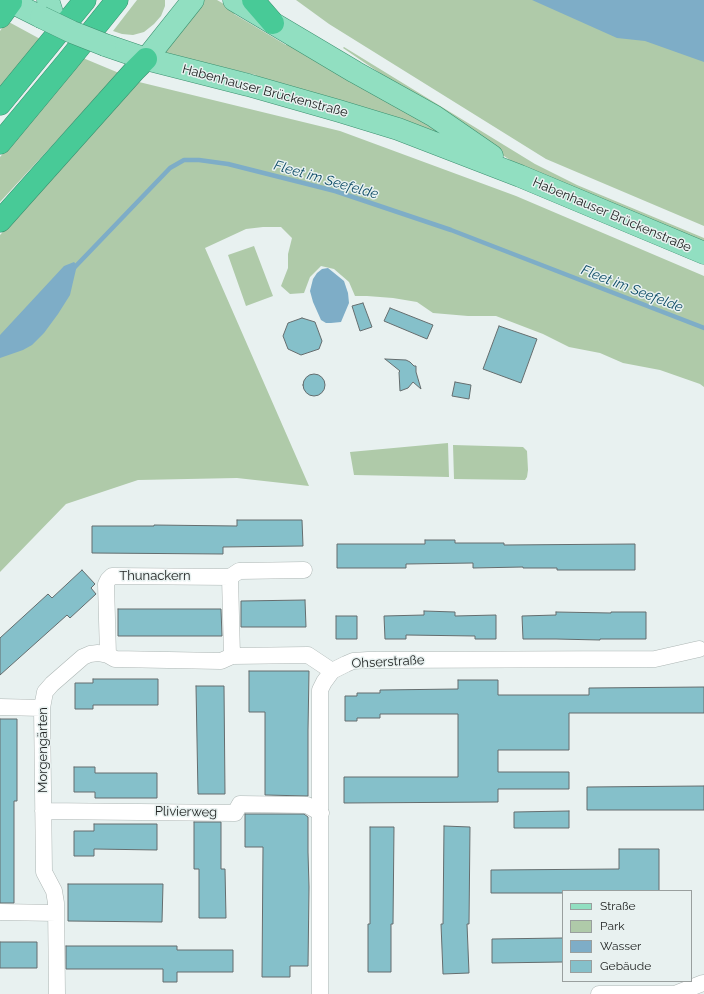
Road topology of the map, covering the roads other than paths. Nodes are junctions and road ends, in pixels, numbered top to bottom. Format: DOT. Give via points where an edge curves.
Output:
graph roads {
  1 [pos="84,0"];
  2 [pos="117,0"];
  3 [pos="172,0"];
  4 [pos="193,0"];
  5 [pos="242,1"];
  6 [pos="8,6"];
  7 [pos="49,12"];
  8 [pos="273,23"];
  9 [pos="174,25"];
  10 [pos="146,59"];
  11 [pos="0,104"];
  12 [pos="0,143"];
  13 [pos="520,176"];
  14 [pos="0,221"];
  15 [pos="704,254"];
  16 [pos="304,570"];
  17 [pos="230,577"];
  18 [pos="699,649"];
  19 [pos="108,655"];
  20 [pos="232,656"];
  21 [pos="332,671"];
  22 [pos="0,707"];
  23 [pos="42,708"];
  24 [pos="43,810"];
  25 [pos="321,813"];
  26 [pos="0,912"];
  27 [pos="56,913"];
  28 [pos="703,983"];
  29 [pos="57,994"];
  30 [pos="320,994"];
  31 [pos="598,994"];
  1 -- 11 [label="highway"];
  2 -- 12 [label="highway"];
  3 -- 9 [label="main road"];
  4 -- 9 [label="main road"];
  5 -- 8 [label="highway"];
  6 -- 7 [label="main road, Habenhauser Brückenstraße"];
  7 -- 10 [label="main road, Habenhauser Brückenstraße, bridge" via="105,45"];
  8 -- 13 [label="main road, Habenhauser Brückenstraße" via="434,116"];
  9 -- 10 [label="main road"];
  10 -- 13 [label="main road, Habenhauser Brückenstraße" via="339,110 398,129"];
  10 -- 14 [label="highway"];
  13 -- 15 [label="main road, Habenhauser Brückenstraße"];
  16 -- 17 [label="street, Thunackern" via="239,571"];
  17 -- 19 [label="street, Thunackern" via="112,576 106,584"];
  17 -- 20 [label="street"];
  18 -- 21 [label="street, Ohserstraße" via="655,659 368,660 353,661"];
  19 -- 20 [label="street, Morgengärten" via="115,660 221,661"];
  19 -- 23 [label="street, Morgengärten" via="98,653 83,657 45,692"];
  20 -- 21 [label="street, Morgengärten" via="308,655"];
  21 -- 25 [label="street" via="320,690"];
  22 -- 23 [label="street"];
  23 -- 24 [label="street, Morgengärten"];
  24 -- 25 [label="street, Plivierweg" via="235,813 240,804 307,805"];
  24 -- 27 [label="street, Morgengärten" via="44,872 54,891"];
  25 -- 30 [label="street"];
  26 -- 27 [label="street"];
  27 -- 29 [label="street, Morgengärten"];
  28 -- 31 [label="street" via="675,994"];
}
